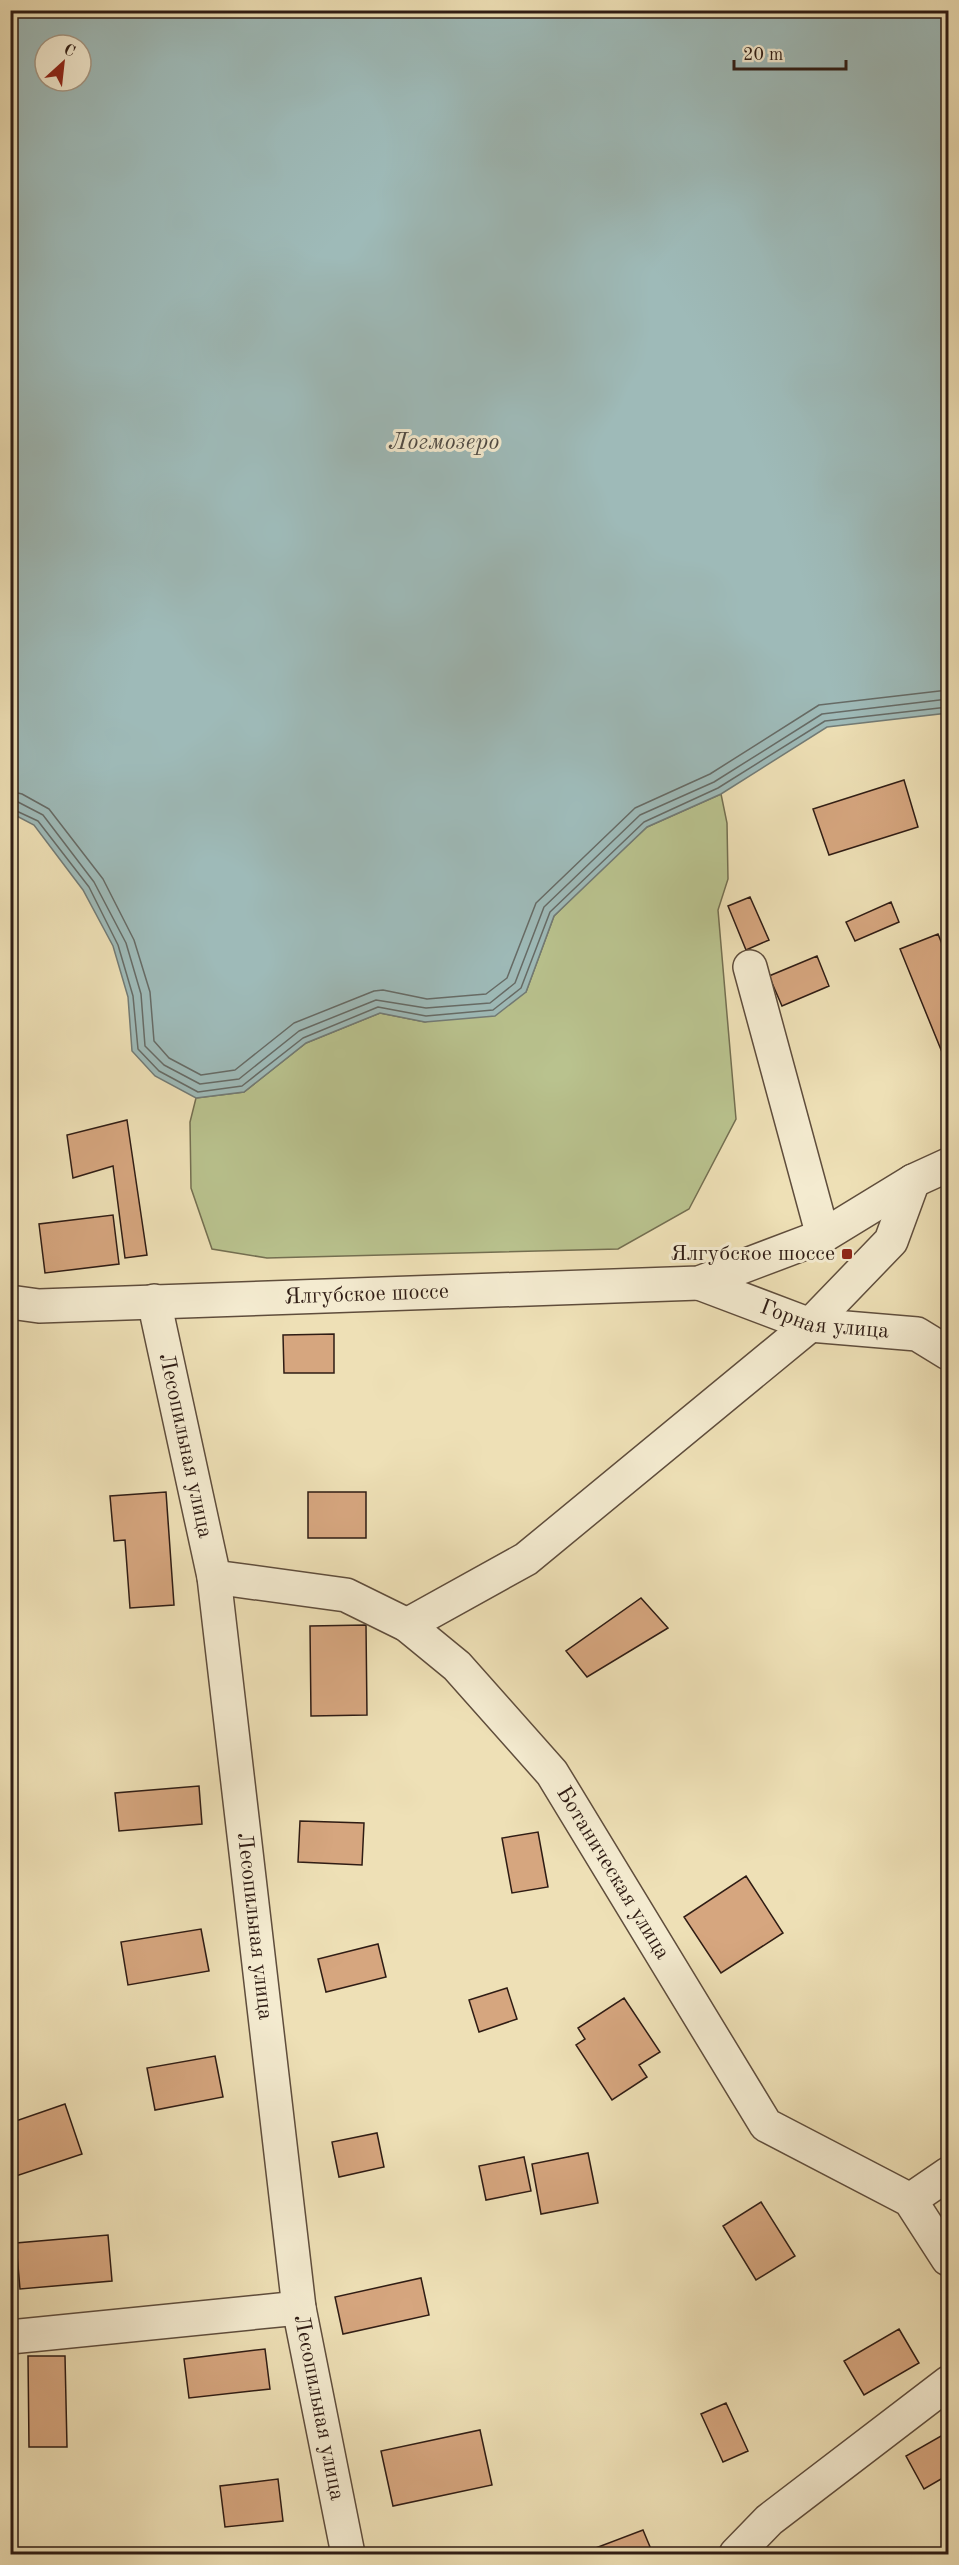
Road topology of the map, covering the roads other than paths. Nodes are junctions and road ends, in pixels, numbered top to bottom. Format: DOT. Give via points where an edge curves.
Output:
graph roads {
  1 [pos="750,966"];
  2 [pos="948,1165"];
  3 [pos="913,1181"];
  4 [pos="823,1236"];
  5 [pos="699,1283"];
  6 [pos="153,1301"];
  7 [pos="10,1302"];
  8 [pos="810,1325"];
  9 [pos="948,1353"];
  10 [pos="214,1577"];
  11 [pos="407,1625"];
  12 [pos="948,2174"];
  13 [pos="910,2200"];
  14 [pos="948,2259"];
  15 [pos="299,2308"];
  16 [pos="10,2337"];
  17 [pos="948,2383"];
  18 [pos="348,2554"];
  19 [pos="736,2554"];
  1 -- 4 [label="street"];
  2 -- 3 [label="street, Ялгубское шоссе"];
  3 -- 4 [label="street, Ялгубское шоссе"];
  3 -- 8 [label="street" via="891,1241"];
  4 -- 5 [label="street, Ялгубское шоссе"];
  5 -- 6 [label="street, Ялгубское шоссе"];
  5 -- 8 [label="street, Горная улица"];
  6 -- 7 [label="street, Ялгубское шоссе" via="39,1306"];
  6 -- 10 [label="street, Лесопильная улица"];
  8 -- 9 [label="street, Горная улица" via="916,1334"];
  8 -- 11 [label="street" via="526,1559"];
  10 -- 11 [label="street, Ботаническая улица" via="346,1595"];
  10 -- 15 [label="street, Лесопильная улица"];
  11 -- 13 [label="street, Ботаническая улица" via="457,1666 552,1773 766,2125"];
  12 -- 13 [label="street"];
  13 -- 14 [label="street, Ботаническая улица"];
  15 -- 16 [label="street"];
  15 -- 18 [label="street, Лесопильная улица"];
  17 -- 19 [label="street" via="769,2520"];
}
